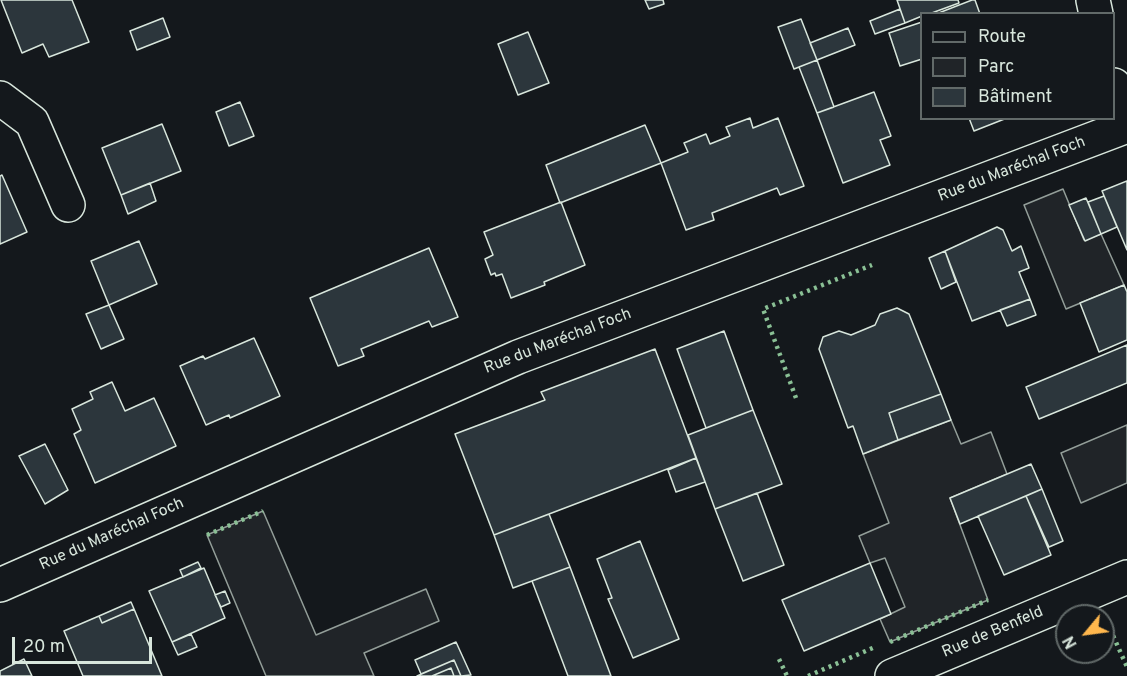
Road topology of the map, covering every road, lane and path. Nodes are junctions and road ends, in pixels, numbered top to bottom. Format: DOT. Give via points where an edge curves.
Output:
graph roads {
  1 [pos="1115,91"];
  2 [pos="0,98"];
  3 [pos="1126,127"];
  4 [pos="68,205"];
  5 [pos="1127,577"];
  6 [pos="0,585"];
  7 [pos="892,676"];
  1 -- 3 [label="street"];
  2 -- 4 [label="street" via="32,123"];
  3 -- 6 [label="street, Rue du Maréchal Foch" via="518,357"];
  5 -- 7 [label="street, Rue de Benfeld"];
}
